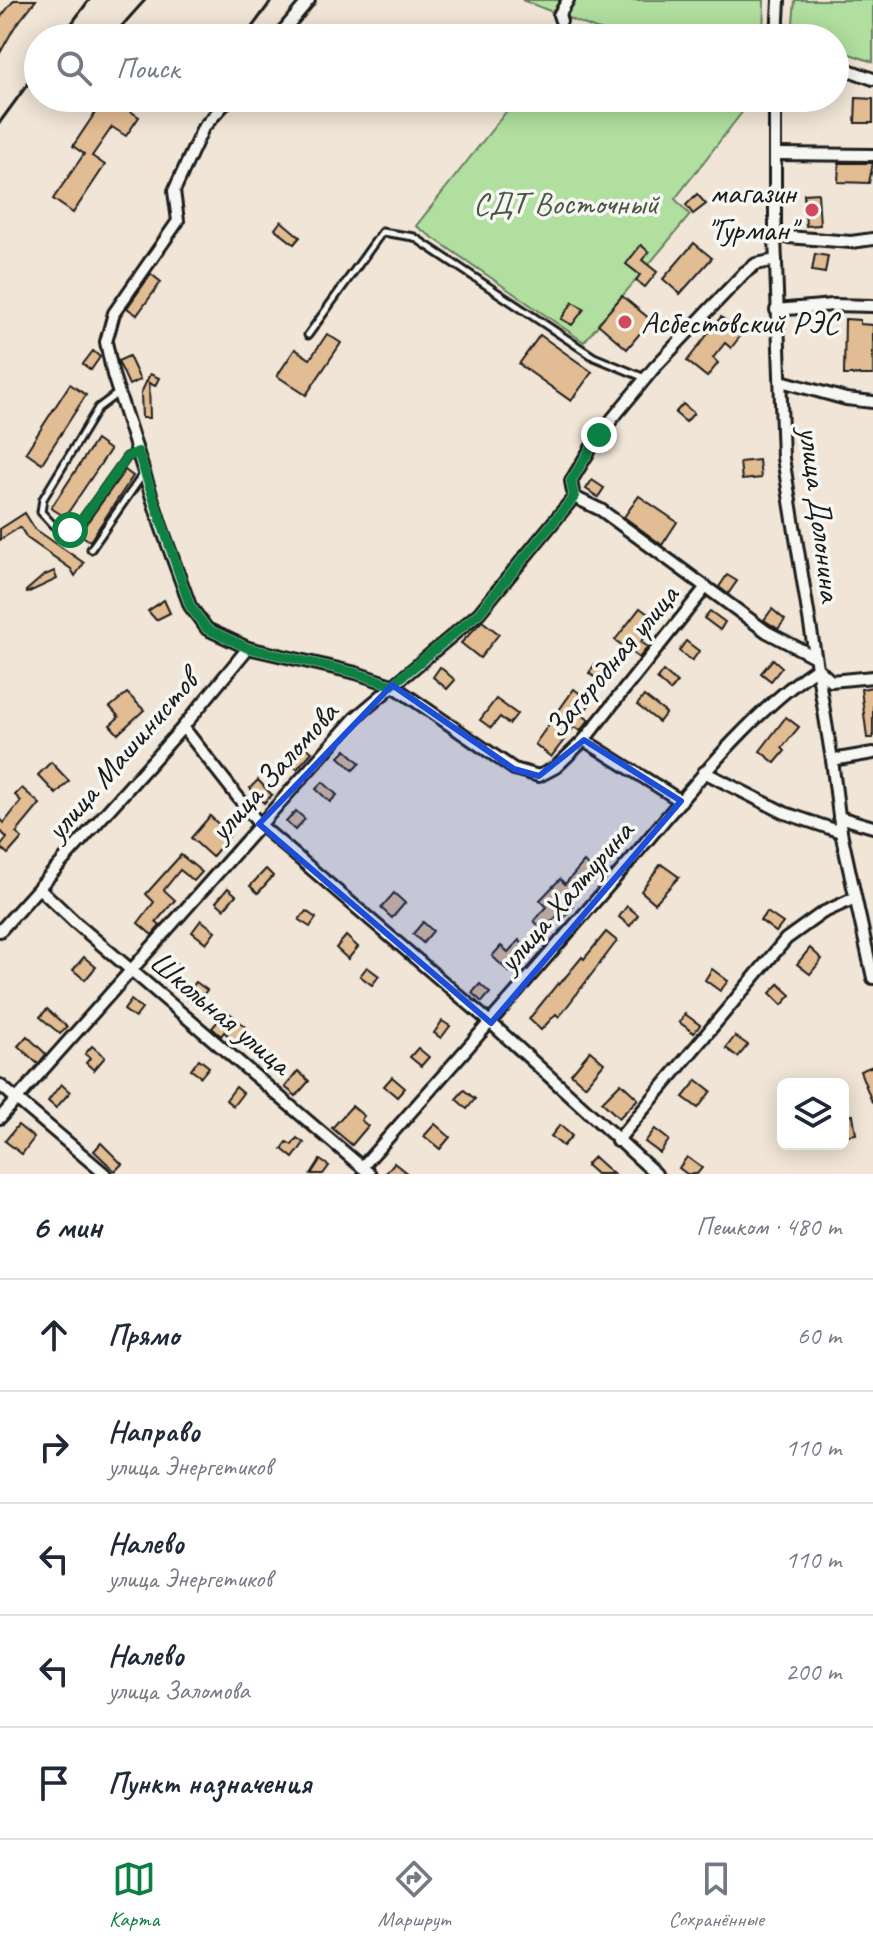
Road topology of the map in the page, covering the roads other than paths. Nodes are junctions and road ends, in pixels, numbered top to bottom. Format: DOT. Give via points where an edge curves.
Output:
graph roads {
  1 [pos="309,0"];
  2 [pos="568,0"];
  3 [pos="779,0"];
  4 [pos="561,21"];
  5 [pos="289,24"];
  6 [pos="778,24"];
  7 [pos="849,70"];
  8 [pos="873,79"];
  9 [pos="217,112"];
  10 [pos="775,112"];
  11 [pos="775,154"];
  12 [pos="873,155"];
  13 [pos="775,236"];
  14 [pos="873,239"];
  15 [pos="776,260"];
  16 [pos="873,306"];
  17 [pos="776,310"];
  18 [pos="308,335"];
  19 [pos="646,378"];
  20 [pos="781,381"];
  21 [pos="119,392"];
  22 [pos="873,402"];
  23 [pos="138,452"];
  24 [pos="144,472"];
  25 [pos="574,497"];
  26 [pos="91,549"];
  27 [pos="706,587"];
  28 [pos="248,648"];
  29 [pos="816,662"];
  30 [pos="873,677"];
  31 [pos="392,685"];
  32 [pos="183,727"];
  33 [pos="584,740"];
  34 [pos="873,753"];
  35 [pos="832,760"];
  36 [pos="704,772"];
  37 [pos="681,801"];
  38 [pos="839,817"];
  39 [pos="259,824"];
  40 [pos="873,827"];
  41 [pos="841,832"];
  42 [pos="39,888"];
  43 [pos="855,898"];
  44 [pos="0,931"];
  45 [pos="870,955"];
  46 [pos="132,970"];
  47 [pos="873,978"];
  48 [pos="491,1023"];
  49 [pos="0,1085"];
  50 [pos="17,1099"];
  51 [pos="0,1118"];
  52 [pos="617,1141"];
  53 [pos="366,1170"];
  54 [pos="105,1174"];
  55 [pos="656,1174"];
  1 -- 5 [label="street"];
  2 -- 4 [label="street"];
  3 -- 6 [label="street"];
  7 -- 8 [label="street"];
  9 -- 21 [label="street" via="203,128 174,191 178,221 114,313 106,342"];
  10 -- 11 [label="street, улица Долонина"];
  11 -- 12 [label="street"];
  11 -- 13 [label="street, улица Долонина"];
  13 -- 14 [label="street"];
  13 -- 15 [label="street, улица Долонина"];
  15 -- 17 [label="street, улица Долонина"];
  15 -- 19 [label="street, улица Заломова" via="744,273"];
  16 -- 17 [label="street"];
  17 -- 20 [label="street, улица Долонина"];
  18 -- 19 [label="lane" via="382,232 414,237 594,357"];
  19 -- 25 [label="street, улица Заломова" via="579,466 571,481"];
  20 -- 22 [label="street"];
  20 -- 29 [label="street, улица Долонина" via="783,458"];
  21 -- 23 [label="street"];
  21 -- 23 [label="lane" via="98,408 43,499 41,512 53,525 70,530 127,457"];
  23 -- 24 [label="street"];
  24 -- 26 [label="lane"];
  24 -- 28 [label="street" via="190,606 207,629"];
  25 -- 27 [label="street" via="601,510"];
  25 -- 31 [label="street, улица Заломова" via="479,613"];
  27 -- 29 [label="street"];
  27 -- 33 [label="street, Загородная улица"];
  28 -- 31 [label="street"];
  28 -- 32 [label="street, улица Машинистов"];
  29 -- 30 [label="street" via="831,681"];
  29 -- 35 [label="street, улица Долонина"];
  29 -- 36 [label="street, улица Халтурина"];
  31 -- 33 [label="street, Загородная улица" via="514,769 539,776"];
  31 -- 39 [label="street, улица Заломова"];
  32 -- 39 [label="street"];
  32 -- 42 [label="street, улица Машинистов"];
  33 -- 37 [label="street"];
  34 -- 35 [label="street"];
  35 -- 38 [label="street, улица Долонина"];
  36 -- 37 [label="street, улица Халтурина"];
  36 -- 41 [label="street" via="785,813"];
  37 -- 48 [label="street, улица Халтурина"];
  38 -- 40 [label="street"];
  38 -- 41 [label="street, улица Долонина"];
  39 -- 46 [label="street, улица Заломова"];
  39 -- 48 [label="street"];
  41 -- 43 [label="street, улица Долонина"];
  42 -- 44 [label="street, улица Машинистов"];
  42 -- 46 [label="street, Школьная улица"];
  43 -- 45 [label="street, улица Долонина"];
  43 -- 52 [label="street" via="786,939"];
  45 -- 47 [label="street, улица Долонина"];
  46 -- 50 [label="street, улица Заломова"];
  46 -- 53 [label="street, Школьная улица"];
  48 -- 52 [label="street"];
  48 -- 53 [label="street, улица Халтурина"];
  49 -- 50 [label="street"];
  50 -- 51 [label="street, улица Заломова"];
  50 -- 54 [label="street"];
  52 -- 55 [label="street"];
}
